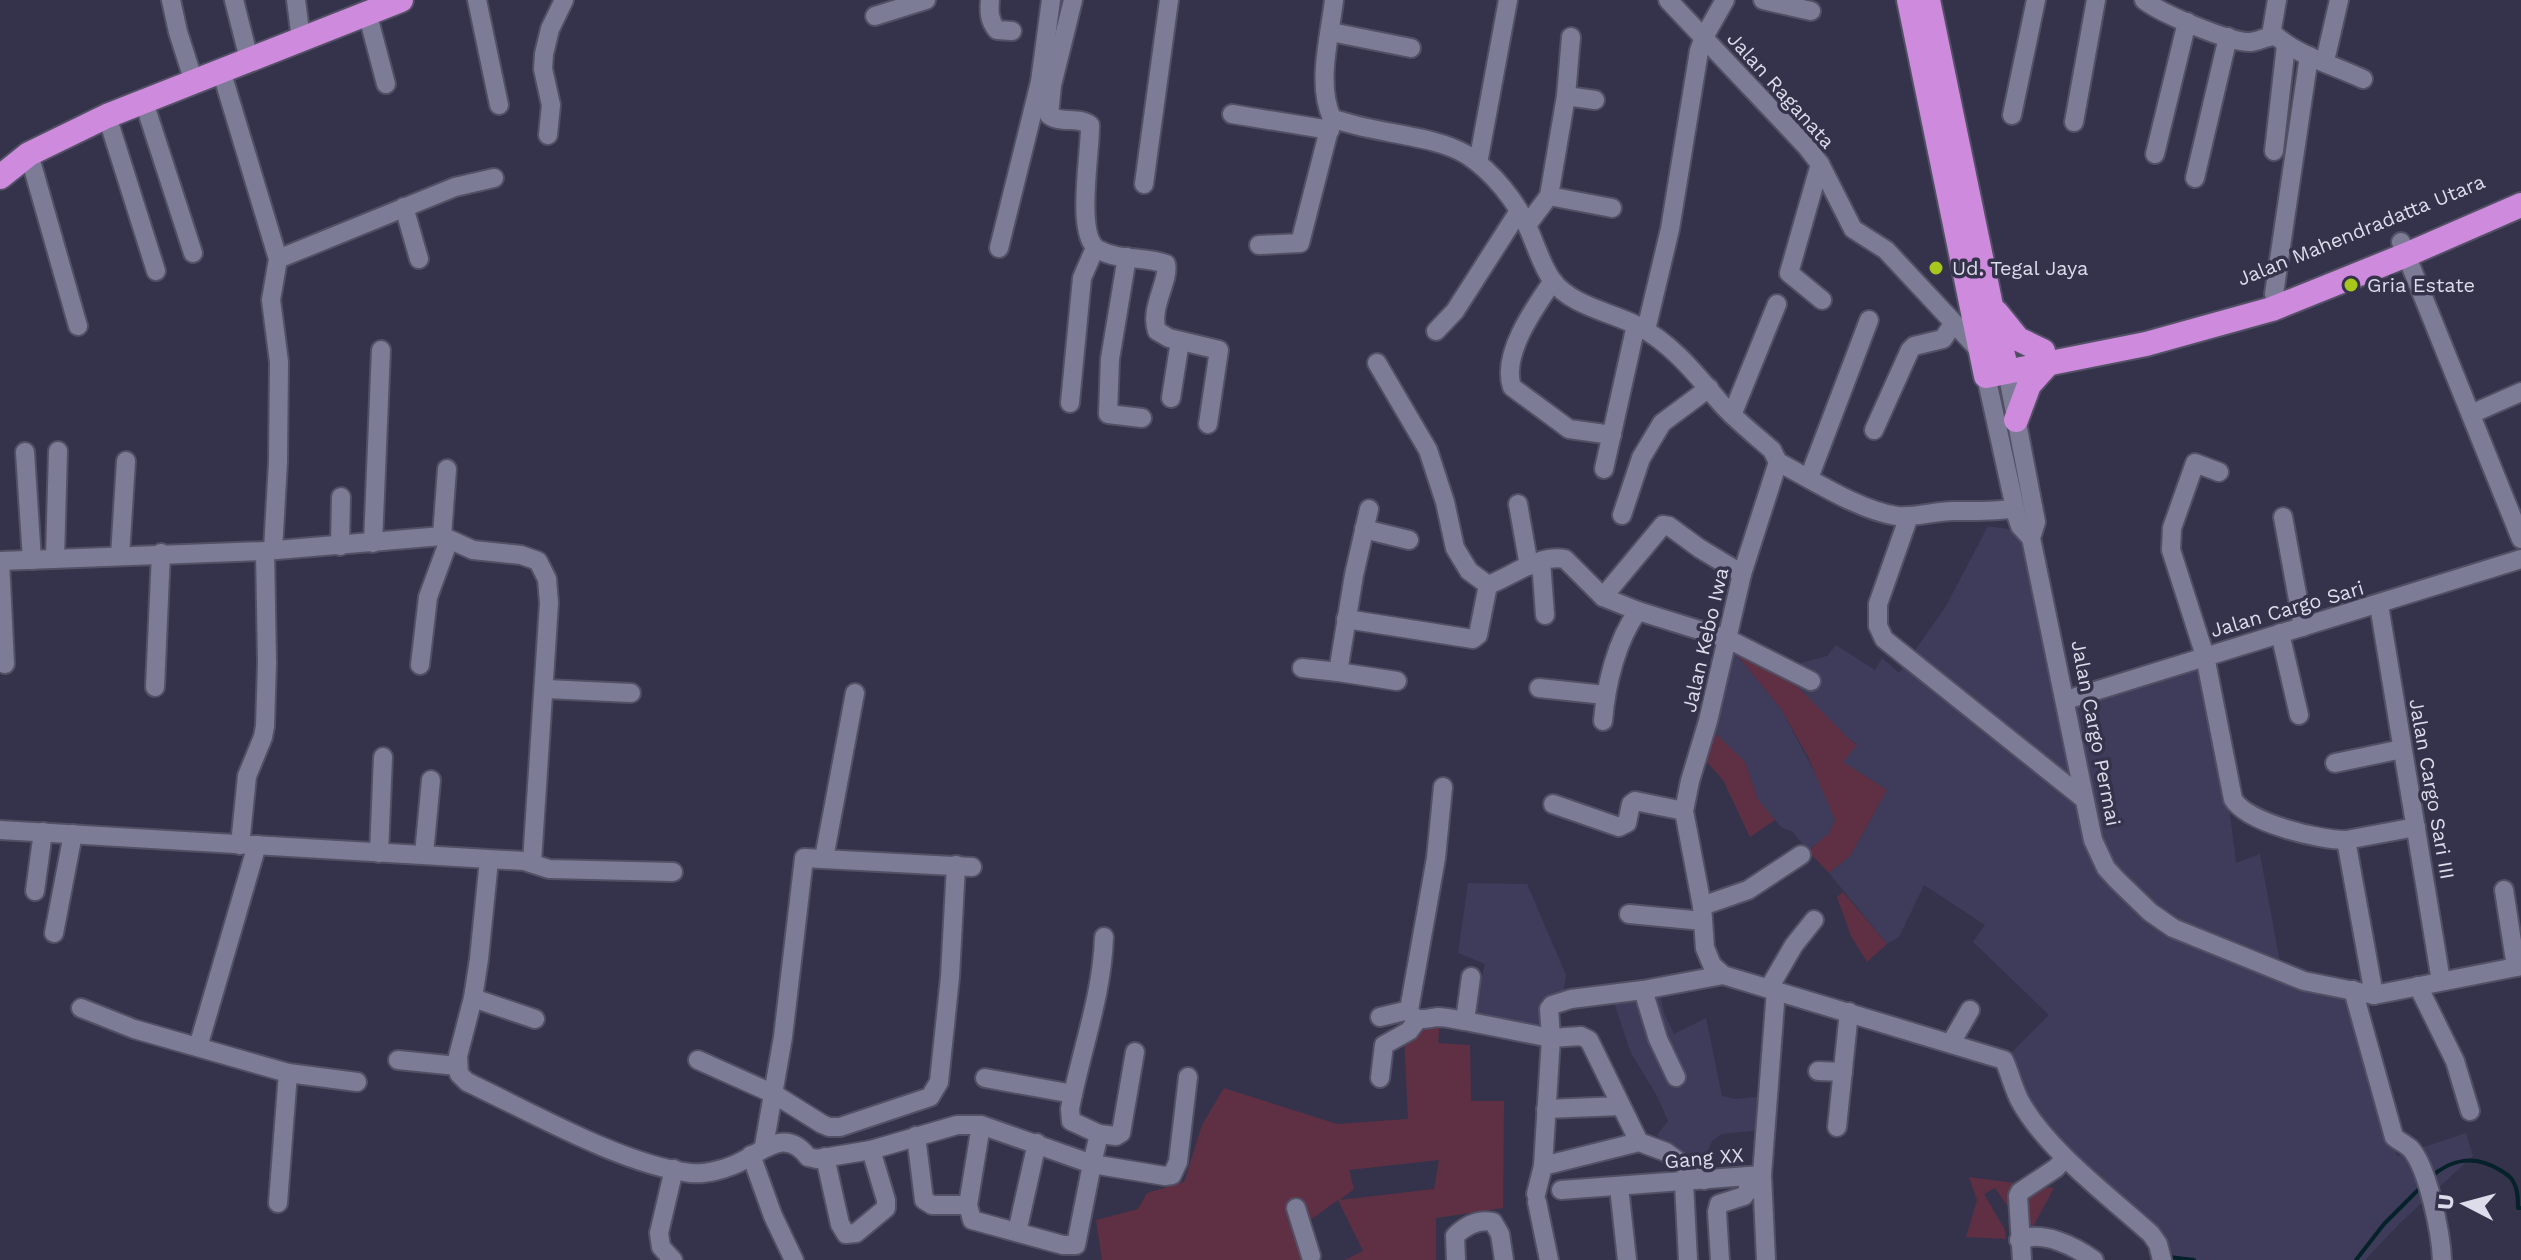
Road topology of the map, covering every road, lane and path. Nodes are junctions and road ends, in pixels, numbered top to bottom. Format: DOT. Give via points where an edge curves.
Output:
graph roads {
  1 [pos="171,0"];
  2 [pos="234,0"];
  3 [pos="296,0"];
  4 [pos="401,0"];
  5 [pos="477,0"];
  6 [pos="564,0"];
  7 [pos="926,0"];
  8 [pos="990,0"];
  9 [pos="1051,0"];
  10 [pos="1073,0"];
  11 [pos="1169,0"];
  12 [pos="1334,0"];
  13 [pos="1508,0"];
  14 [pos="1668,0"];
  15 [pos="1725,0"];
  16 [pos="1763,0"];
  17 [pos="1909,0"];
  18 [pos="1928,0"];
  19 [pos="2036,0"];
  20 [pos="2096,0"];
  21 [pos="2144,0"];
  22 [pos="2277,0"];
  23 [pos="2339,0"];
  24 [pos="2170,7"];
  25 [pos="1811,11"];
  26 [pos="367,12"];
  27 [pos="875,16"];
  28 [pos="2187,22"];
  29 [pos="1012,31"];
  30 [pos="1331,32"];
  31 [pos="1571,37"];
  32 [pos="1704,37"];
  33 [pos="2228,37"];
  34 [pos="301,39"];
  35 [pos="2279,40"];
  36 [pos="1411,48"];
  37 [pos="2317,58"];
  38 [pos="249,59"];
  39 [pos="221,70"];
  40 [pos="2363,79"];
  41 [pos="194,82"];
  42 [pos="386,84"];
  43 [pos="1046,84"];
  44 [pos="1566,96"];
  45 [pos="1595,100"];
  46 [pos="144,102"];
  47 [pos="499,105"];
  48 [pos="1232,114"];
  49 [pos="2012,115"];
  50 [pos="107,116"];
  51 [pos="2074,122"];
  52 [pos="1331,124"];
  53 [pos="548,135"];
  54 [pos="2274,151"];
  55 [pos="29,154"];
  56 [pos="2155,154"];
  57 [pos="1478,163"];
  58 [pos="1820,164"];
  59 [pos="0,177"];
  60 [pos="494,178"];
  61 [pos="2195,178"];
  62 [pos="1144,184"];
  63 [pos="2521,190"];
  64 [pos="1549,196"];
  65 [pos="2521,205"];
  66 [pos="404,207"];
  67 [pos="1612,208"];
  68 [pos="1523,218"];
  69 [pos="1259,245"];
  70 [pos="999,248"];
  71 [pos="1095,248"];
  72 [pos="2404,249"];
  73 [pos="193,253"];
  74 [pos="1127,257"];
  75 [pos="278,259"];
  76 [pos="419,259"];
  77 [pos="156,271"];
  78 [pos="1553,281"];
  79 [pos="2274,294"];
  80 [pos="1822,300"];
  81 [pos="1990,301"];
  82 [pos="1777,304"];
  83 [pos="1869,320"];
  84 [pos="1953,324"];
  85 [pos="78,326"];
  86 [pos="1641,328"];
  87 [pos="1436,331"];
  88 [pos="1180,341"];
  89 [pos="381,350"];
  90 [pos="2045,358"];
  91 [pos="1377,363"];
  92 [pos="1993,364"];
  93 [pos="1709,388"];
  94 [pos="2521,392"];
  95 [pos="1171,398"];
  96 [pos="1070,403"];
  97 [pos="2471,414"];
  98 [pos="1732,415"];
  99 [pos="1142,418"];
  100 [pos="2016,420"];
  101 [pos="1208,424"];
  102 [pos="1874,430"];
  103 [pos="1612,435"];
  104 [pos="58,451"];
  105 [pos="25,452"];
  106 [pos="126,461"];
  107 [pos="2014,461"];
  108 [pos="1778,462"];
  109 [pos="447,469"];
  110 [pos="1604,469"];
  111 [pos="2219,472"];
  112 [pos="1809,478"];
  113 [pos="341,497"];
  114 [pos="1518,504"];
  115 [pos="2015,508"];
  116 [pos="1369,509"];
  117 [pos="1622,515"];
  118 [pos="1909,516"];
  119 [pos="2283,517"];
  120 [pos="1364,529"];
  121 [pos="446,538"];
  122 [pos="2031,538"];
  123 [pos="2521,539"];
  124 [pos="1409,540"];
  125 [pos="373,543"];
  126 [pos="340,546"];
  127 [pos="269,550"];
  128 [pos="161,553"];
  129 [pos="120,556"];
  130 [pos="55,558"];
  131 [pos="2521,559"];
  132 [pos="32,560"];
  133 [pos="0,561"];
  134 [pos="1535,564"];
  135 [pos="1742,574"];
  136 [pos="1488,585"];
  137 [pos="1603,597"];
  138 [pos="2379,605"];
  139 [pos="1638,611"];
  140 [pos="1545,615"];
  141 [pos="1346,619"];
  142 [pos="2303,627"];
  143 [pos="2280,633"];
  144 [pos="1728,639"];
  145 [pos="2205,656"];
  146 [pos="5,664"];
  147 [pos="420,665"];
  148 [pos="1302,668"];
  149 [pos="1338,672"];
  150 [pos="1397,681"];
  151 [pos="1811,681"];
  152 [pos="155,687"];
  153 [pos="1539,688"];
  154 [pos="546,689"];
  155 [pos="631,693"];
  156 [pos="855,693"];
  157 [pos="1605,695"];
  158 [pos="2066,700"];
  159 [pos="2299,715"];
  160 [pos="1603,721"];
  161 [pos="2402,749"];
  162 [pos="383,757"];
  163 [pos="2335,763"];
  164 [pos="431,780"];
  165 [pos="1443,787"];
  166 [pos="2084,799"];
  167 [pos="1553,804"];
  168 [pos="1684,811"];
  169 [pos="2416,827"];
  170 [pos="0,830"];
  171 [pos="43,832"];
  172 [pos="73,834"];
  173 [pos="2346,840"];
  174 [pos="249,845"];
  175 [pos="379,853"];
  176 [pos="424,854"];
  177 [pos="1801,855"];
  178 [pos="824,858"];
  179 [pos="489,860"];
  180 [pos="532,862"];
  181 [pos="673,872"];
  182 [pos="2504,890"];
  183 [pos="35,891"];
  184 [pos="1629,914"];
  185 [pos="1702,914"];
  186 [pos="1814,920"];
  187 [pos="54,933"];
  188 [pos="1104,937"];
  189 [pos="2518,967"];
  190 [pos="1723,975"];
  191 [pos="1471,977"];
  192 [pos="2441,981"];
  193 [pos="2418,986"];
  194 [pos="1773,989"];
  195 [pos="1640,990"];
  196 [pos="2353,990"];
  197 [pos="2374,995"];
  198 [pos="473,998"];
  199 [pos="81,1008"];
  200 [pos="1970,1010"];
  201 [pos="1849,1012"];
  202 [pos="1414,1014"];
  203 [pos="1380,1017"];
  204 [pos="535,1019"];
  205 [pos="1634,1020"];
  206 [pos="1465,1021"];
  207 [pos="1551,1038"];
  208 [pos="1951,1043"];
  209 [pos="198,1047"];
  210 [pos="1135,1052"];
  211 [pos="398,1060"];
  212 [pos="698,1060"];
  213 [pos="457,1066"];
  214 [pos="1818,1071"];
  215 [pos="1843,1072"];
  216 [pos="288,1073"];
  217 [pos="1188,1077"];
  218 [pos="1676,1077"];
  219 [pos="985,1078"];
  220 [pos="1380,1078"];
  221 [pos="357,1082"];
  222 [pos="774,1094"];
  223 [pos="1073,1094"];
  224 [pos="1621,1106"];
  225 [pos="1546,1109"];
  226 [pos="2470,1111"];
  227 [pos="981,1125"];
  228 [pos="1837,1127"];
  229 [pos="1099,1134"];
  230 [pos="916,1136"];
  231 [pos="1639,1142"];
  232 [pos="1037,1143"];
  233 [pos="871,1150"];
  234 [pos="758,1151"];
  235 [pos="825,1157"];
  236 [pos="2065,1158"];
  237 [pos="1092,1164"];
  238 [pos="1543,1166"];
  239 [pos="674,1169"];
  240 [pos="1755,1176"];
  241 [pos="1704,1180"];
  242 [pos="1684,1183"];
  243 [pos="1619,1187"];
  244 [pos="1561,1190"];
  245 [pos="278,1203"];
  246 [pos="968,1205"];
  247 [pos="1296,1208"];
  248 [pos="1017,1232"];
  249 [pos="2019,1240"];
  250 [pos="1311,1256"];
  251 [pos="673,1260"];
  252 [pos="794,1260"];
  253 [pos="1456,1260"];
  254 [pos="1504,1260"];
  255 [pos="1549,1260"];
  256 [pos="1627,1260"];
  257 [pos="1688,1260"];
  258 [pos="1720,1260"];
  259 [pos="1766,1260"];
  260 [pos="2022,1260"];
  261 [pos="2094,1260"];
  262 [pos="2162,1260"];
  263 [pos="2442,1260"];
  1 -- 41 [label="street"];
  2 -- 38 [label="street"];
  3 -- 34 [label="street"];
  4 -- 26 [label="highway"];
  5 -- 47 [label="street"];
  6 -- 53 [label="street" via="544,54 551,105"];
  7 -- 27 [label="street"];
  8 -- 29 [label="street" via="993,26"];
  9 -- 43 [label="street"];
  10 -- 43 [label="street"];
  11 -- 62 [label="street"];
  12 -- 30 [label="street"];
  13 -- 57 [label="street"];
  14 -- 32 [label="street, Jalan Raganata"];
  15 -- 32 [label="street"];
  16 -- 25 [label="street"];
  17 -- 92 [label="highway, Jalan Cargo Permai"];
  18 -- 81 [label="highway, Jalan Cargo Permai"];
  19 -- 49 [label="street"];
  20 -- 51 [label="street"];
  21 -- 24 [label="street"];
  22 -- 35 [label="street"];
  23 -- 37 [label="street"];
  24 -- 28 [label="street"];
  26 -- 34 [label="highway"];
  26 -- 42 [label="street"];
  28 -- 33 [label="street"];
  28 -- 56 [label="street"];
  30 -- 36 [label="street"];
  30 -- 52 [label="street" via="1325,80"];
  31 -- 44 [label="street"];
  32 -- 58 [label="street, Jalan Raganata"];
  32 -- 86 [label="street" via="1670,229"];
  33 -- 35 [label="street"];
  33 -- 61 [label="street"];
  34 -- 38 [label="highway"];
  35 -- 37 [label="street"];
  35 -- 54 [label="street"];
  37 -- 40 [label="street"];
  37 -- 79 [label="street"];
  38 -- 39 [label="highway"];
  39 -- 41 [label="highway"];
  39 -- 75 [label="street"];
  41 -- 46 [label="highway"];
  43 -- 70 [label="street"];
  43 -- 71 [label="street" via="1049,115 1090,125 1086,213 1088,237"];
  44 -- 45 [label="street"];
  44 -- 64 [label="street"];
  46 -- 50 [label="highway"];
  46 -- 73 [label="street"];
  48 -- 52 [label="street"];
  50 -- 55 [label="highway"];
  50 -- 77 [label="street"];
  52 -- 57 [label="street" via="1453,149"];
  52 -- 69 [label="street" via="1300,243"];
  55 -- 59 [label="highway"];
  55 -- 85 [label="street"];
  57 -- 68 [label="street"];
  58 -- 80 [label="street" via="1789,273"];
  58 -- 84 [label="street, Jalan Raganata" via="1853,229 1886,250"];
  60 -- 66 [label="street"];
  63 -- 72 [label="highway, Jalan Mahendradatta Utara"];
  64 -- 67 [label="street"];
  64 -- 68 [label="street"];
  65 -- 72 [label="highway, Jalan Mahendradatta Utara"];
  66 -- 75 [label="street"];
  66 -- 76 [label="street"];
  68 -- 78 [label="street"];
  68 -- 87 [label="street"];
  71 -- 74 [label="street"];
  71 -- 96 [label="street" via="1082,278"];
  72 -- 79 [label="highway, Jalan Mahendradatta Utara"];
  72 -- 90 [label="highway, Jalan Mahendradatta Utara" via="2272,309 2146,344"];
  72 -- 97 [label="street"];
  74 -- 88 [label="street" via="1166,264 1155,325 1160,334"];
  74 -- 99 [label="street" via="1110,359 1108,414"];
  75 -- 127 [label="street" via="271,300 278,333 278,462"];
  78 -- 86 [label="street" via="1587,305"];
  78 -- 103 [label="street" via="1514,349 1509,380 1569,429"];
  79 -- 90 [label="highway, Jalan Mahendradatta Utara"];
  81 -- 90 [label="highway" via="2015,337"];
  81 -- 92 [label="highway, Jalan Cargo Permai"];
  82 -- 98 [label="street"];
  83 -- 112 [label="street"];
  84 -- 92 [label="street, Jalan Raganata"];
  84 -- 102 [label="street" via="1943,339 1910,350"];
  86 -- 93 [label="street"];
  86 -- 103 [label="street"];
  88 -- 95 [label="street"];
  88 -- 101 [label="street" via="1219,350"];
  89 -- 125 [label="street"];
  90 -- 92 [label="highway, Jalan Mahendradatta Utara"];
  90 -- 100 [label="highway"];
  91 -- 136 [label="street" via="1428,450 1455,548 1469,571"];
  92 -- 100 [label="street, Jalan Cargo Permai"];
  92 -- 107 [label="street, Jalan Cargo Permai"];
  93 -- 98 [label="street"];
  93 -- 117 [label="street" via="1662,423 1641,458"];
  94 -- 97 [label="street"];
  97 -- 123 [label="street"];
  98 -- 108 [label="street" via="1772,450"];
  100 -- 107 [label="street, Jalan Cargo Permai"];
  103 -- 110 [label="street"];
  104 -- 130 [label="street"];
  105 -- 132 [label="street"];
  106 -- 129 [label="street"];
  107 -- 115 [label="street, Jalan Cargo Permai"];
  107 -- 122 [label="street, Jalan Cargo Permai" via="2036,522"];
  108 -- 112 [label="street"];
  108 -- 135 [label="street, Jalan Kebo Iwa"];
  109 -- 121 [label="street"];
  111 -- 145 [label="street" via="2195,463 2172,536 2172,557"];
  112 -- 118 [label="street" via="1877,514"];
  113 -- 126 [label="street"];
  114 -- 134 [label="street"];
  115 -- 118 [label="street"];
  115 -- 122 [label="street, Jalan Cargo Permai" via="2020,526"];
  116 -- 120 [label="street"];
  118 -- 166 [label="street" via="1878,604 1884,639"];
  119 -- 142 [label="street"];
  120 -- 124 [label="street"];
  120 -- 141 [label="street"];
  121 -- 125 [label="street"];
  121 -- 147 [label="street" via="428,597"];
  121 -- 154 [label="street" via="473,550 531,558 543,567 549,603"];
  122 -- 158 [label="street, Jalan Cargo Permai"];
  125 -- 126 [label="street"];
  126 -- 127 [label="street"];
  127 -- 128 [label="street"];
  127 -- 174 [label="street" via="265,726 247,776"];
  128 -- 129 [label="street"];
  128 -- 152 [label="street"];
  129 -- 130 [label="street"];
  130 -- 132 [label="street"];
  131 -- 138 [label="street, Jalan Cargo Sari"];
  132 -- 133 [label="street"];
  133 -- 146 [label="street"];
  134 -- 136 [label="street"];
  134 -- 137 [label="street" via="1565,559"];
  134 -- 140 [label="street"];
  135 -- 137 [label="street" via="1663,525"];
  135 -- 144 [label="street, Jalan Kebo Iwa"];
  136 -- 141 [label="street" via="1473,639"];
  137 -- 139 [label="street"];
  138 -- 142 [label="street, Jalan Cargo Sari"];
  138 -- 161 [label="street, Jalan Cargo Sari III"];
  139 -- 144 [label="street"];
  139 -- 157 [label="street"];
  141 -- 149 [label="street"];
  142 -- 143 [label="street, Jalan Cargo Sari"];
  143 -- 145 [label="street, Jalan Cargo Sari"];
  143 -- 159 [label="street"];
  144 -- 151 [label="street"];
  144 -- 168 [label="street, Jalan Kebo Iwa"];
  145 -- 158 [label="street, Jalan Cargo Sari"];
  145 -- 173 [label="street" via="2235,803 2247,813 2307,835"];
  148 -- 149 [label="street"];
  149 -- 150 [label="street"];
  153 -- 157 [label="street"];
  154 -- 155 [label="street"];
  154 -- 180 [label="street"];
  156 -- 178 [label="street"];
  157 -- 160 [label="street"];
  158 -- 166 [label="street, Jalan Cargo Permai"];
  161 -- 163 [label="street"];
  161 -- 169 [label="street, Jalan Cargo Sari III"];
  162 -- 175 [label="street"];
  164 -- 176 [label="street"];
  165 -- 202 [label="street"];
  166 -- 196 [label="street, Jalan Cargo Permai" via="2095,848 2106,868 2150,912 2173,928 2304,981"];
  167 -- 168 [label="street" via="1619,827 1627,823 1635,801"];
  168 -- 185 [label="street, Jalan Kebo Iwa"];
  169 -- 173 [label="street"];
  169 -- 192 [label="street, Jalan Cargo Sari III"];
  170 -- 171 [label="street"];
  171 -- 172 [label="street"];
  171 -- 183 [label="street"];
  172 -- 174 [label="street"];
  172 -- 187 [label="street"];
  173 -- 197 [label="street"];
  174 -- 175 [label="street"];
  174 -- 209 [label="street"];
  175 -- 176 [label="street"];
  176 -- 179 [label="street"];
  177 -- 185 [label="street"];
  178 -- 222 [label="street" via="808,857 802,865"];
  178 -- 222 [label="street" via="964,866 939,1082 930,1097 835,1128"];
  179 -- 180 [label="street"];
  179 -- 198 [label="street"];
  180 -- 181 [label="street" via="549,869"];
  182 -- 189 [label="street"];
  184 -- 185 [label="street"];
  185 -- 190 [label="street, Jalan Kebo Iwa" via="1708,956"];
  186 -- 194 [label="street" via="1794,945"];
  188 -- 223 [label="street" via="1096,1007"];
  189 -- 192 [label="street, Jalan Cargo Permai"];
  190 -- 194 [label="street"];
  190 -- 195 [label="street"];
  191 -- 206 [label="street"];
  192 -- 193 [label="street, Jalan Cargo Permai"];
  193 -- 197 [label="street, Jalan Cargo Permai"];
  193 -- 226 [label="street" via="2455,1061"];
  194 -- 201 [label="street"];
  194 -- 240 [label="street, Gang XX"];
  195 -- 205 [label="street"];
  195 -- 207 [label="street" via="1552,1005"];
  195 -- 218 [label="street"];
  196 -- 197 [label="street, Jalan Cargo Permai"];
  196 -- 263 [label="street" via="2394,1137 2411,1149 2422,1172 2441,1234"];
  198 -- 204 [label="street"];
  198 -- 213 [label="street"];
  199 -- 209 [label="street"];
  200 -- 208 [label="street"];
  201 -- 208 [label="street"];
  201 -- 215 [label="street"];
  202 -- 203 [label="street"];
  202 -- 206 [label="street"];
  202 -- 220 [label="street" via="1409,1031 1384,1045"];
  206 -- 207 [label="street"];
  207 -- 224 [label="street" via="1586,1038"];
  207 -- 225 [label="street"];
  208 -- 236 [label="street" via="2004,1060 2019,1100"];
  209 -- 216 [label="street"];
  210 -- 229 [label="street" via="1121,1133"];
  211 -- 213 [label="street"];
  212 -- 222 [label="street"];
  213 -- 239 [label="street" via="467,1082 623,1154"];
  214 -- 215 [label="street"];
  215 -- 228 [label="street"];
  216 -- 221 [label="street"];
  216 -- 245 [label="street"];
  217 -- 237 [label="street" via="1172,1175"];
  219 -- 223 [label="street"];
  222 -- 234 [label="street"];
  223 -- 229 [label="street" via="1071,1121"];
  224 -- 225 [label="street"];
  224 -- 231 [label="street"];
  225 -- 238 [label="street"];
  227 -- 230 [label="street" via="957,1125"];
  227 -- 232 [label="street"];
  227 -- 246 [label="street"];
  229 -- 237 [label="street"];
  230 -- 233 [label="street"];
  230 -- 246 [label="street" via="924,1200 932,1205"];
  231 -- 238 [label="street"];
  231 -- 241 [label="street" via="1666,1152"];
  232 -- 237 [label="street"];
  232 -- 248 [label="street"];
  233 -- 235 [label="street"];
  233 -- 235 [label="street" via="886,1208 851,1235 840,1224"];
  234 -- 235 [label="street" via="793,1144 808,1157"];
  234 -- 239 [label="street" via="705,1172"];
  234 -- 252 [label="street" via="773,1216"];
  236 -- 249 [label="street" via="2020,1192"];
  236 -- 262 [label="street" via="2151,1234"];
  237 -- 248 [label="street" via="1076,1245"];
  238 -- 255 [label="street" via="1536,1198"];
  239 -- 251 [label="street" via="659,1233 661,1247"];
  240 -- 241 [label="street, Gang XX"];
  240 -- 258 [label="street" via="1744,1196 1719,1204"];
  240 -- 259 [label="street"];
  241 -- 242 [label="street, Gang XX"];
  242 -- 243 [label="street, Gang XX"];
  242 -- 257 [label="street"];
  243 -- 244 [label="street, Gang XX"];
  243 -- 256 [label="street"];
  246 -- 248 [label="street" via="972,1220"];
  247 -- 250 [label="street"];
  249 -- 260 [label="street"];
  249 -- 261 [label="street" via="2034,1236 2064,1243"];
  253 -- 254 [label="street" via="1455,1236 1484,1220 1493,1222 1500,1234"];
}
